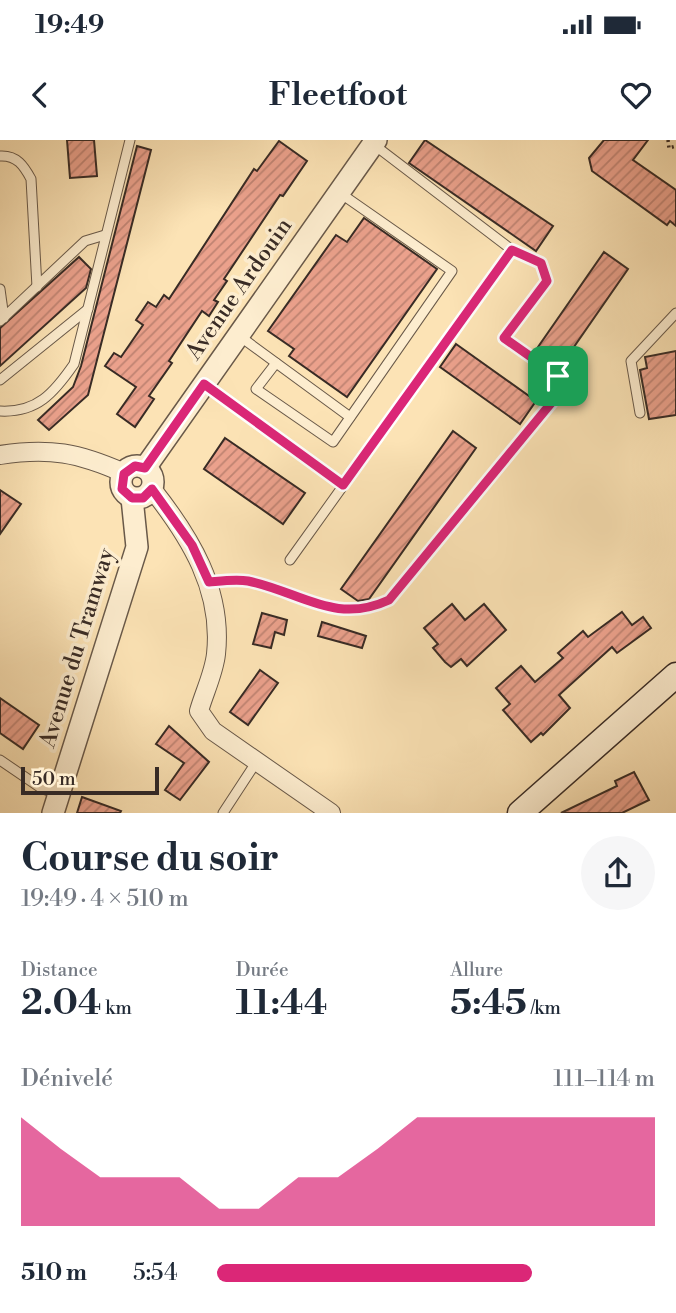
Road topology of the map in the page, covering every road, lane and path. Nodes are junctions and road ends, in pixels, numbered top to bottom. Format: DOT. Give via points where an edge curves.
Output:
graph roads {
  1 [pos="130,140"];
  2 [pos="668,140"];
  3 [pos="375,142"];
  4 [pos="676,146"];
  5 [pos="0,156"];
  6 [pos="339,192"];
  7 [pos="105,234"];
  8 [pos="512,250"];
  9 [pos="37,286"];
  10 [pos="0,289"];
  11 [pos="88,309"];
  12 [pos="676,313"];
  13 [pos="2,320"];
  14 [pos="238,335"];
  15 [pos="276,363"];
  16 [pos="0,380"];
  17 [pos="204,384"];
  18 [pos="0,411"];
  19 [pos="640,413"];
  20 [pos="350,416"];
  21 [pos="0,455"];
  22 [pos="145,468"];
  23 [pos="124,474"];
  24 [pos="343,485"];
  25 [pos="152,489"];
  26 [pos="132,498"];
  27 [pos="290,559"];
  28 [pos="209,582"];
  29 [pos="676,675"];
  30 [pos="0,760"];
  31 [pos="257,761"];
  32 [pos="56,803"];
  33 [pos="223,813"];
  34 [pos="331,813"];
  35 [pos="520,813"];
  1 -- 7 [label="lane"];
  2 -- 4 [label="path" via="669,148"];
  3 -- 6 [label="street, Avenue Ardouin"];
  3 -- 8 [label="lane"];
  5 -- 9 [label="lane" via="22,164 31,179"];
  6 -- 14 [label="street, Avenue Ardouin"];
  6 -- 20 [label="lane" via="452,271"];
  7 -- 9 [label="lane" via="86,241"];
  7 -- 11 [label="lane"];
  8 -- 24 [label="lane"];
  8 -- 28 [label="lane" via="541,263 547,281 504,338 558,376 557,396 389,600 367,610 346,611 245,580"];
  9 -- 13 [label="lane"];
  10 -- 13 [label="lane"];
  11 -- 16 [label="lane"];
  11 -- 18 [label="lane" via="74,364 63,380 35,407"];
  12 -- 19 [label="lane" via="631,361"];
  14 -- 15 [label="lane"];
  14 -- 17 [label="street, Avenue Ardouin"];
  15 -- 20 [label="lane"];
  15 -- 20 [label="lane" via="256,389 332,442"];
  17 -- 22 [label="street, Avenue Ardouin"];
  17 -- 24 [label="lane"];
  21 -- 23 [label="street" via="64,451"];
  22 -- 23 [label="street" via="135,466"];
  22 -- 25 [label="street" via="152,475"];
  23 -- 26 [label="street" via="122,489"];
  24 -- 27 [label="lane"];
  25 -- 26 [label="street" via="143,498"];
  25 -- 28 [label="street" via="192,545"];
  26 -- 32 [label="street, Avenue du Tramway" via="137,547"];
  28 -- 31 [label="street" via="216,654 199,711 213,731"];
  29 -- 35 [label="main road"];
  30 -- 32 [label="lane"];
  31 -- 33 [label="lane"];
  31 -- 34 [label="street"];
}
